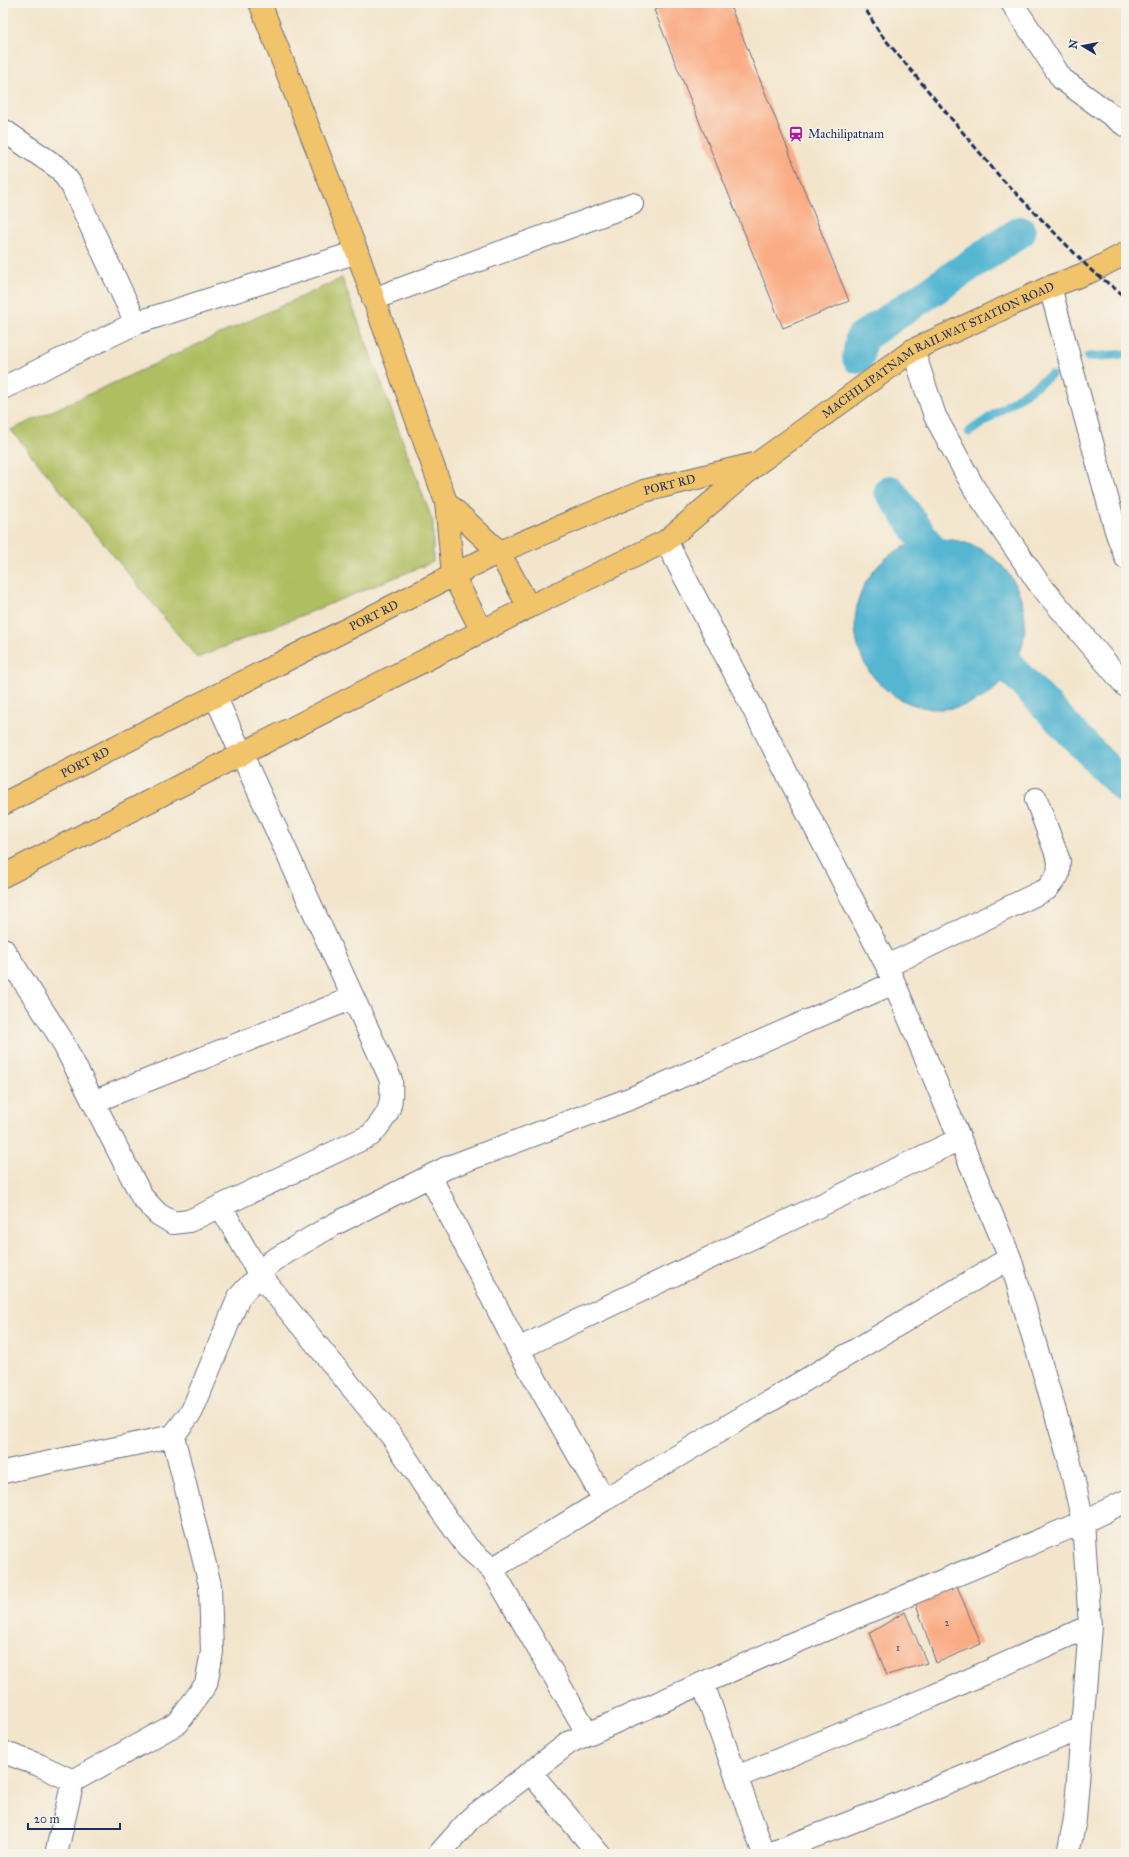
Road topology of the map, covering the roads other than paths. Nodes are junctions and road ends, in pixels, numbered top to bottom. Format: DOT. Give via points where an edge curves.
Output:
graph roads {
  1 [pos="260,3"];
  2 [pos="1012,3"];
  3 [pos="1126,126"];
  4 [pos="3,130"];
  5 [pos="632,204"];
  6 [pos="357,252"];
  7 [pos="1126,253"];
  8 [pos="1050,287"];
  9 [pos="373,299"];
  10 [pos="136,323"];
  11 [pos="913,350"];
  12 [pos="3,388"];
  13 [pos="758,462"];
  14 [pos="446,502"];
  15 [pos="666,541"];
  16 [pos="499,552"];
  17 [pos="1126,558"];
  18 [pos="453,575"];
  19 [pos="529,606"];
  20 [pos="482,631"];
  21 [pos="1126,686"];
  22 [pos="215,696"];
  23 [pos="241,754"];
  24 [pos="1036,799"];
  25 [pos="3,804"];
  26 [pos="3,876"];
  27 [pos="3,949"];
  28 [pos="891,975"];
  29 [pos="353,998"];
  30 [pos="93,1102"];
  31 [pos="960,1139"];
  32 [pos="430,1176"];
  33 [pos="221,1206"];
  34 [pos="1010,1258"];
  35 [pos="260,1275"];
  36 [pos="518,1349"];
  37 [pos="173,1436"];
  38 [pos="3,1472"];
  39 [pos="604,1500"];
  40 [pos="1126,1501"];
  41 [pos="1083,1522"];
  42 [pos="492,1569"];
  43 [pos="1090,1626"];
  44 [pos="703,1684"];
  45 [pos="1082,1728"];
  46 [pos="588,1734"];
  47 [pos="3,1752"];
  48 [pos="531,1773"];
  49 [pos="737,1777"];
  50 [pos="74,1781"];
  51 [pos="443,1853"];
  52 [pos="56,1854"];
  53 [pos="599,1854"];
  54 [pos="764,1854"];
  55 [pos="769,1854"];
  56 [pos="1068,1854"];
  1 -- 6 [label="main road"];
  2 -- 3 [label="street" via="1062,79"];
  4 -- 10 [label="street" via="60,169 72,186"];
  5 -- 9 [label="street"];
  6 -- 9 [label="main road"];
  6 -- 10 [label="street"];
  7 -- 8 [label="main road, MACHILIPATNAM RAILWAT STATION ROAD" via="1092,271"];
  8 -- 11 [label="main road, MACHILIPATNAM RAILWAT STATION ROAD"];
  8 -- 17 [label="street" via="1116,531"];
  9 -- 14 [label="main road"];
  10 -- 12 [label="street"];
  11 -- 13 [label="main road, MACHILIPATNAM RAILWAT STATION ROAD"];
  11 -- 21 [label="street" via="935,416 974,488 1040,585"];
  13 -- 15 [label="main road, MACHILIPATNAM RAILWAT STATION ROAD"];
  13 -- 16 [label="main road, PORT RD" via="644,492"];
  14 -- 16 [label="main road"];
  14 -- 18 [label="main road"];
  15 -- 19 [label="main road, MACHILIPATNAM RAILWAT STATION ROAD"];
  15 -- 28 [label="street"];
  16 -- 18 [label="main road, PORT RD"];
  16 -- 19 [label="main road"];
  18 -- 20 [label="main road"];
  18 -- 22 [label="main road, PORT RD"];
  19 -- 20 [label="main road, MACHILIPATNAM RAILWAT STATION ROAD"];
  20 -- 23 [label="main road, MACHILIPATNAM RAILWAT STATION ROAD"];
  22 -- 23 [label="street"];
  22 -- 25 [label="main road, PORT RD"];
  23 -- 26 [label="main road, MACHILIPATNAM RAILWAT STATION ROAD"];
  23 -- 29 [label="street"];
  24 -- 28 [label="street" via="1059,862 1058,875 1048,889"];
  27 -- 30 [label="street" via="60,1037"];
  28 -- 31 [label="street"];
  28 -- 32 [label="street" via="632,1098"];
  29 -- 30 [label="street"];
  29 -- 33 [label="street" via="391,1080 392,1098 386,1118 371,1135"];
  30 -- 33 [label="street" via="142,1197 158,1214 174,1223 189,1221"];
  31 -- 34 [label="street"];
  31 -- 36 [label="street"];
  32 -- 35 [label="street" via="333,1225 272,1261"];
  32 -- 36 [label="street"];
  33 -- 35 [label="street"];
  34 -- 39 [label="street"];
  34 -- 41 [label="street" via="1069,1459"];
  35 -- 37 [label="street" via="239,1297 192,1411"];
  35 -- 42 [label="street" via="393,1438 468,1548"];
  36 -- 39 [label="street"];
  37 -- 38 [label="street"];
  37 -- 50 [label="street" via="210,1585 212,1652 206,1684 178,1723"];
  39 -- 42 [label="street"];
  40 -- 41 [label="street"];
  41 -- 43 [label="street"];
  41 -- 44 [label="street" via="798,1641"];
  42 -- 46 [label="street"];
  43 -- 45 [label="street"];
  43 -- 49 [label="street" via="932,1696"];
  44 -- 46 [label="street"];
  44 -- 49 [label="street"];
  45 -- 55 [label="street"];
  45 -- 56 [label="street" via="1075,1819"];
  46 -- 48 [label="street" via="570,1742"];
  47 -- 50 [label="street"];
  48 -- 51 [label="street" via="471,1818"];
  48 -- 53 [label="street"];
  49 -- 54 [label="street"];
  50 -- 52 [label="street"];
}
